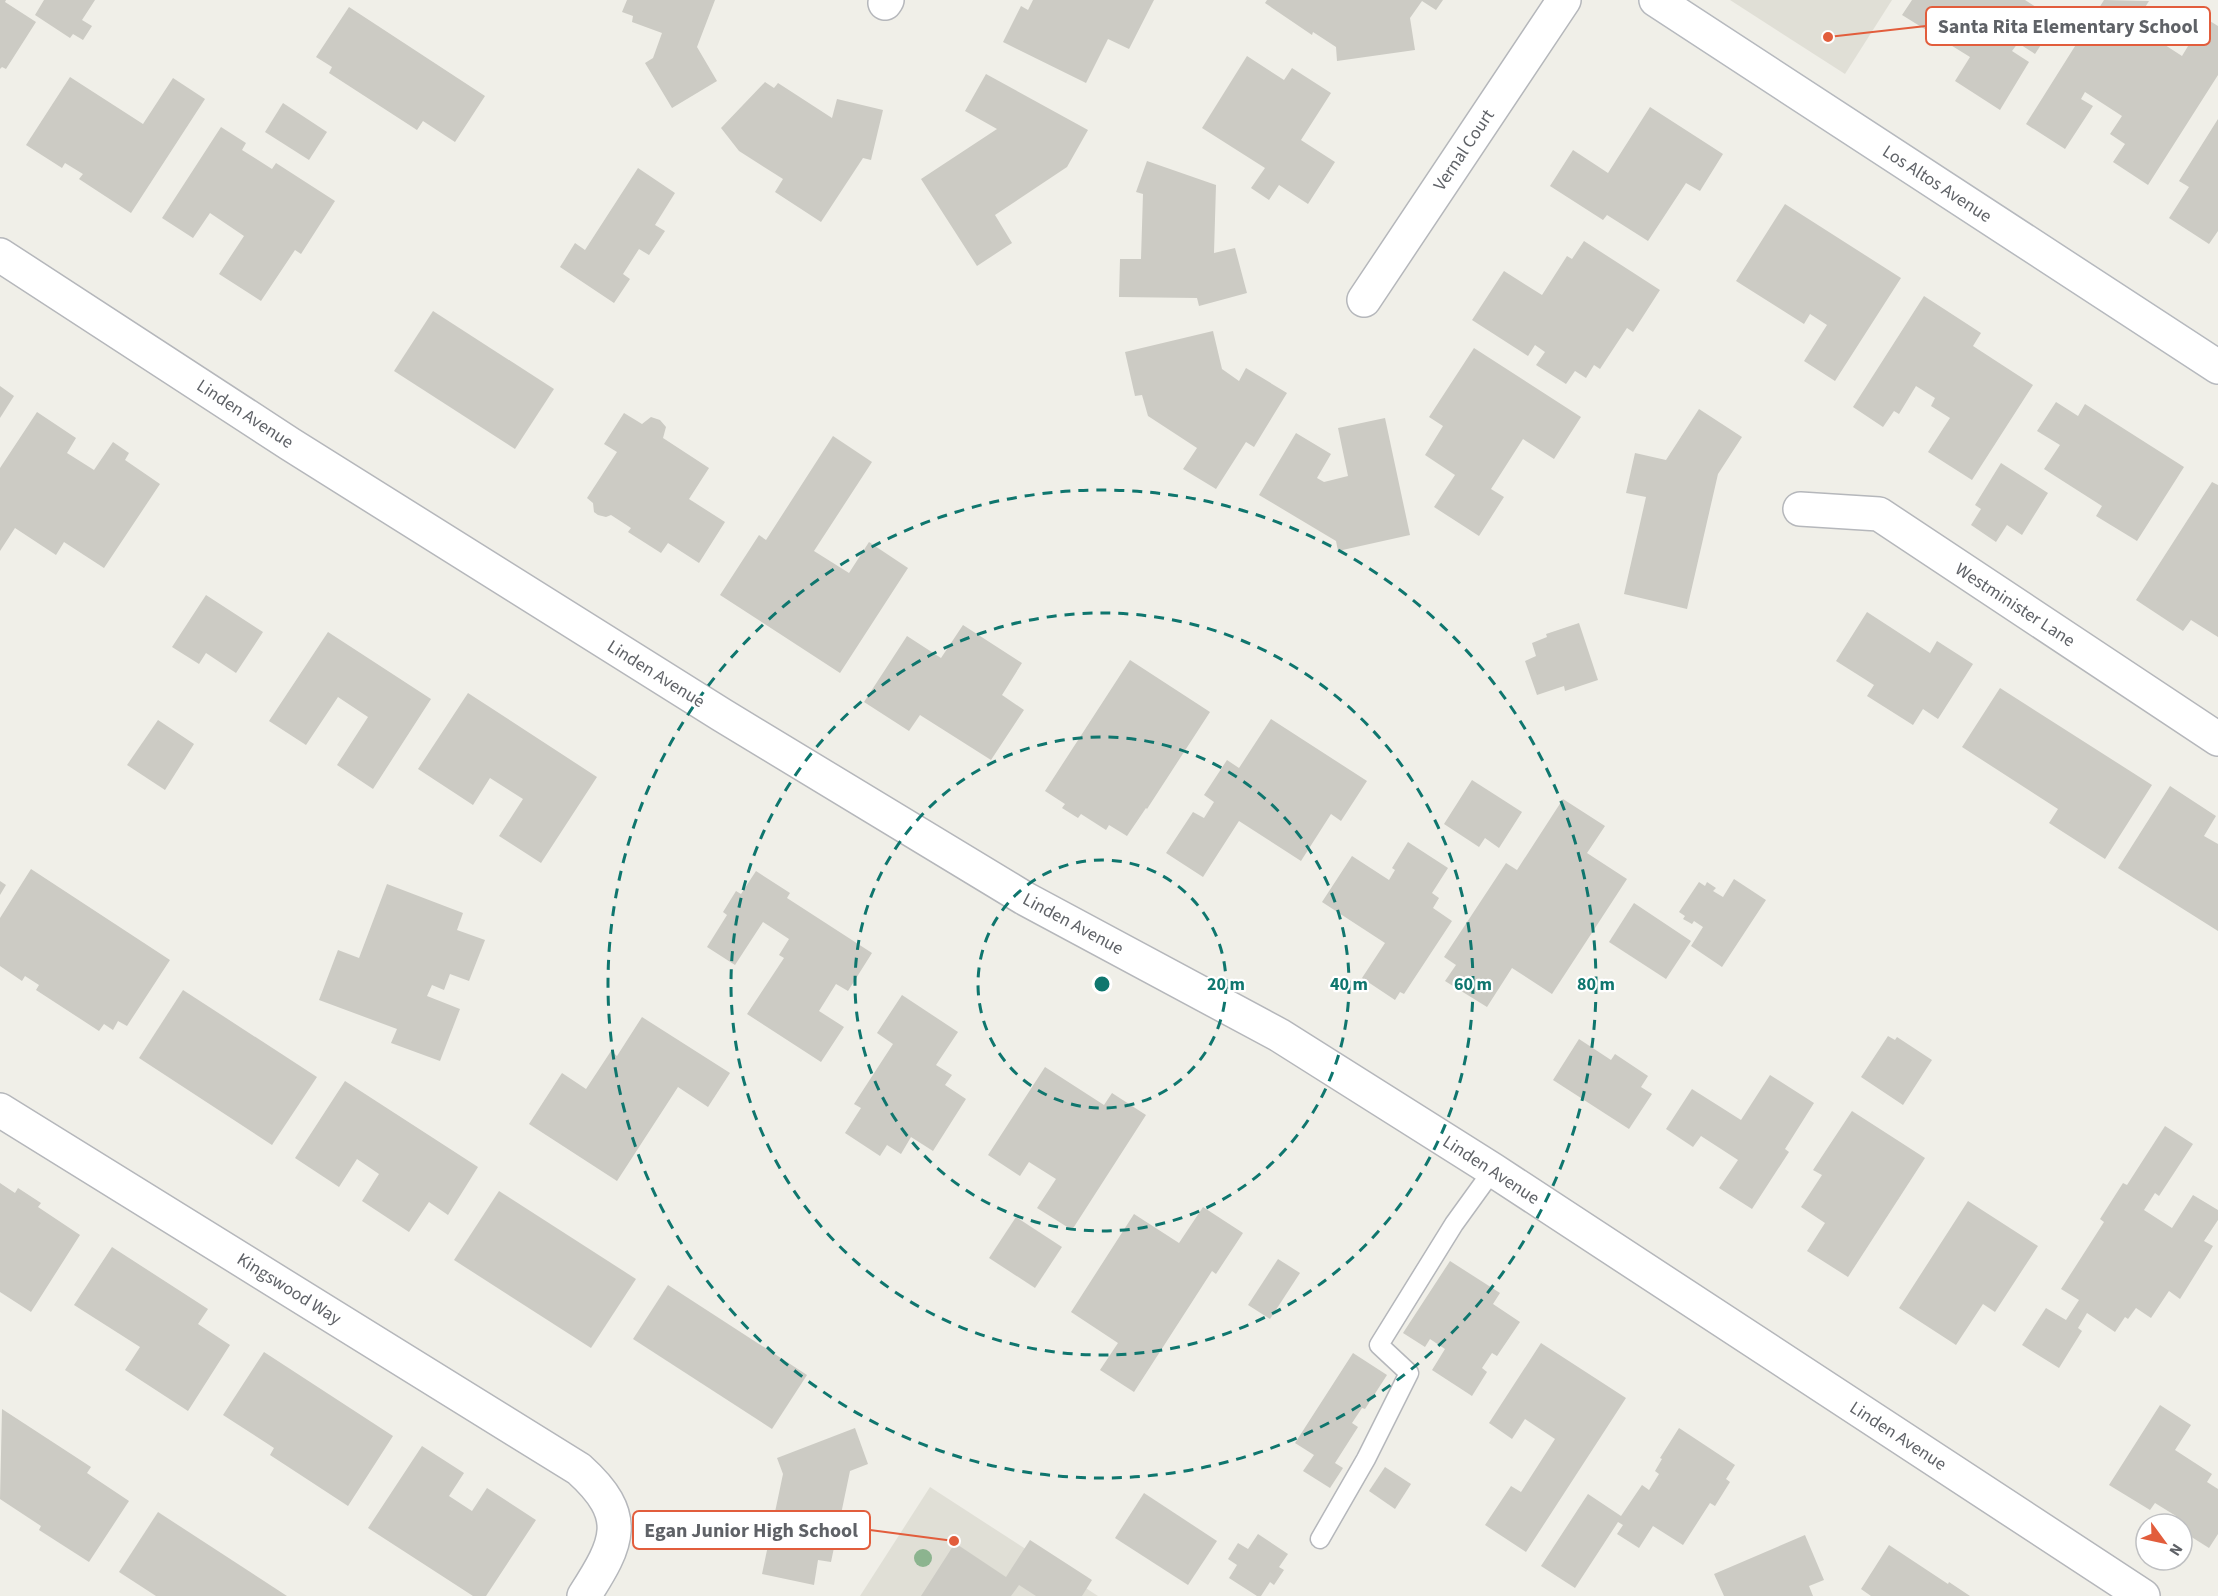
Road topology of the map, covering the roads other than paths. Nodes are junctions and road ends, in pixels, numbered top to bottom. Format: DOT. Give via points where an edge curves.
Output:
graph roads {
  1 [pos="1564,0"];
  2 [pos="1656,0"];
  3 [pos="0,255"];
  4 [pos="1364,300"];
  5 [pos="2218,367"];
  6 [pos="1800,509"];
  7 [pos="2218,739"];
  8 [pos="0,1110"];
  9 [pos="1493,1170"];
  10 [pos="1320,1539"];
  11 [pos="584,1596"];
  12 [pos="2143,1596"];
  1 -- 4 [label="street, Vernal Court"];
  2 -- 5 [label="street, Los Altos Avenue"];
  3 -- 9 [label="street, Linden Avenue" via="290,444 722,716 1024,898 1279,1035"];
  6 -- 7 [label="street, Westminister Lane" via="1879,514"];
  8 -- 11 [label="street, Kingswood Way" via="579,1468 611,1506 614,1530 607,1561"];
  9 -- 10 [label="lane" via="1378,1345 1409,1373 1366,1460"];
  9 -- 12 [label="street, Linden Avenue"];
}
